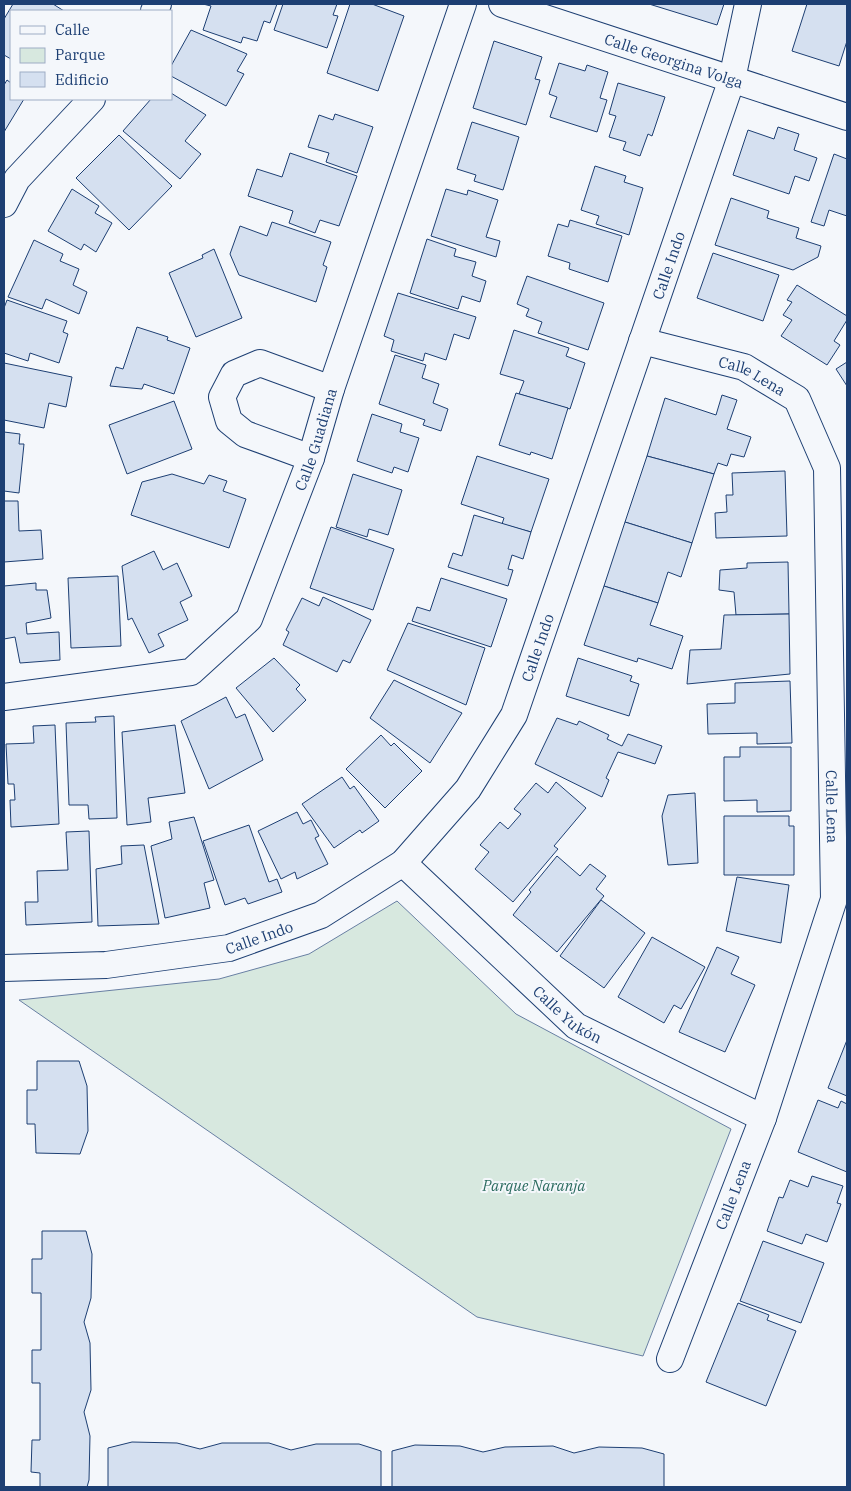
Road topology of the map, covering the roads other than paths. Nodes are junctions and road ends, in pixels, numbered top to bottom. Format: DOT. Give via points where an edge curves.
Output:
graph roads {
  1 [pos="463,4"];
  2 [pos="502,4"];
  3 [pos="748,4"];
  4 [pos="732,79"];
  5 [pos="91,100"];
  6 [pos="847,117"];
  7 [pos="4,204"];
  8 [pos="642,341"];
  9 [pos="331,389"];
  10 [pos="311,458"];
  11 [pos="4,697"];
  12 [pos="403,863"];
  13 [pos="4,968"];
  14 [pos="763,1118"];
  15 [pos="670,1359"];
  1 -- 9 [label="street, Calle Guadiana"];
  2 -- 4 [label="street, Calle Georgina Volga"];
  3 -- 4 [label="street, Calle Indo"];
  4 -- 6 [label="street, Calle Georgina Volga"];
  4 -- 8 [label="street, Calle Indo"];
  5 -- 7 [label="street" via="17,179"];
  8 -- 12 [label="street, Calle Indo" via="514,715 468,789"];
  8 -- 14 [label="street, Calle Lena" via="744,368 797,399 827,468 834,899"];
  9 -- 10 [label="street, Calle Guadiana"];
  9 -- 10 [label="street" via="260,363 234,374 222,397 229,422 245,434"];
  10 -- 11 [label="street, Calle Guadiana" via="248,619 191,672"];
  12 -- 13 [label="street, Calle Indo" via="320,915 230,948 106,965"];
  12 -- 14 [label="street, Calle Yukón" via="576,1026"];
  14 -- 15 [label="street, Calle Lena"];
}
